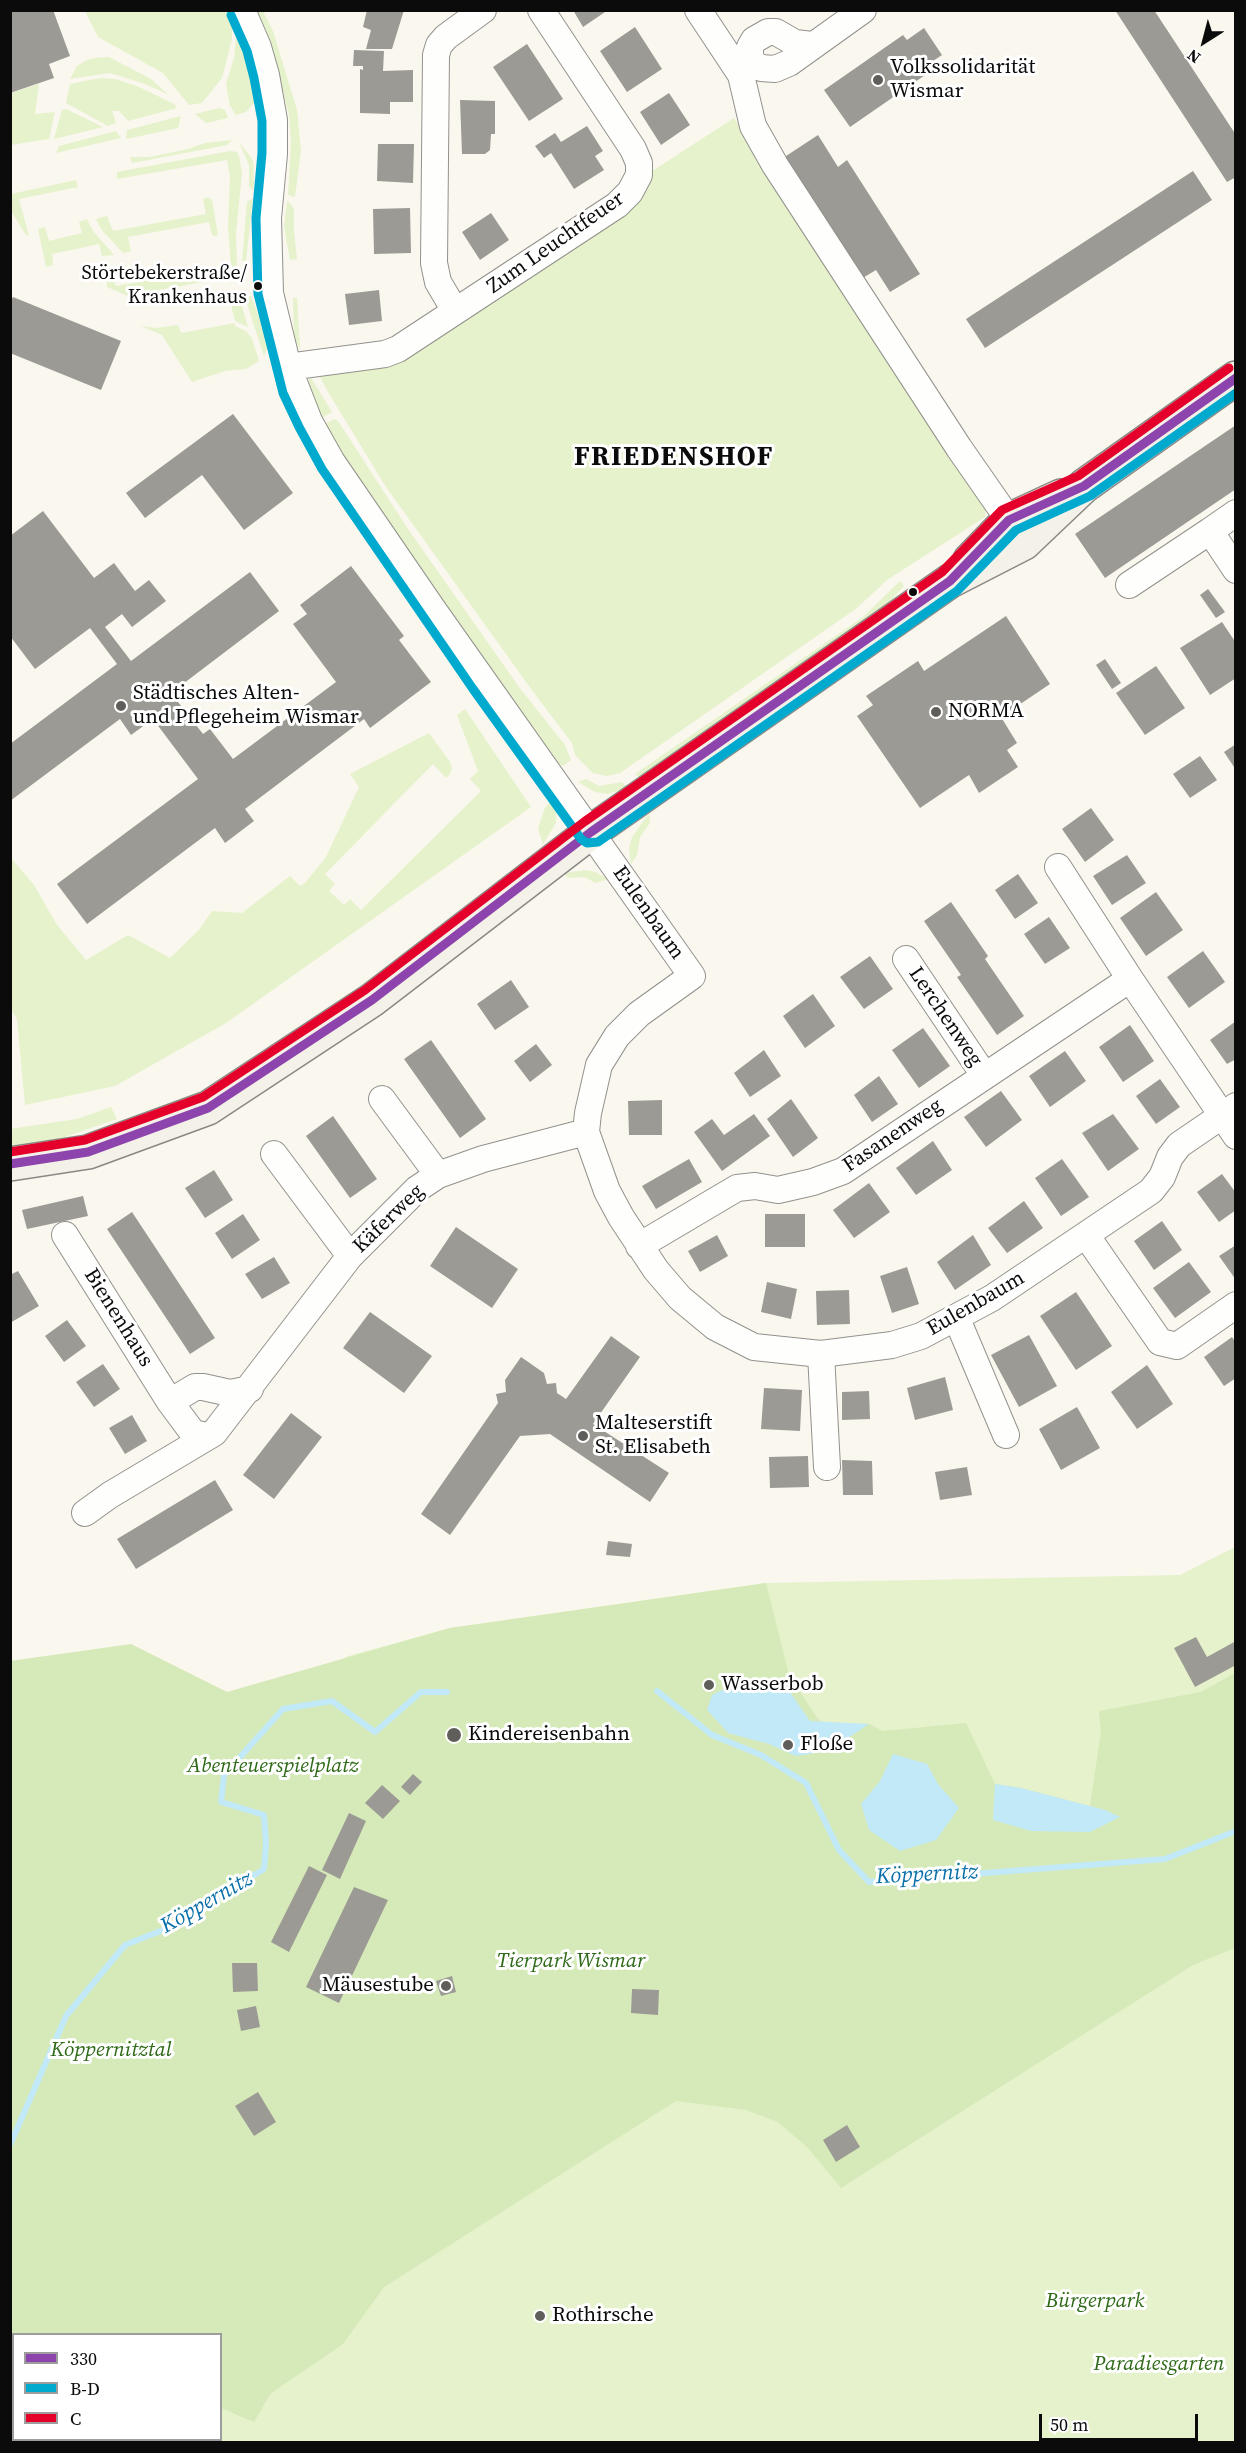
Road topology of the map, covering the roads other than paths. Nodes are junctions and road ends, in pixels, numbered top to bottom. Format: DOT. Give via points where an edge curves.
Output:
graph roads {
  1 [pos="242,10"];
  2 [pos="483,10"];
  3 [pos="541,10"];
  4 [pos="698,10"];
  5 [pos="863,10"];
  6 [pos="812,45"];
  7 [pos="775,69"];
  8 [pos="746,91"];
  9 [pos="455,311"];
  10 [pos="288,367"];
  11 [pos="1236,378"];
  12 [pos="1084,486"];
  13 [pos="1236,513"];
  14 [pos="1009,520"];
  15 [pos="1210,531"];
  16 [pos="1236,570"];
  17 [pos="950,581"];
  18 [pos="1129,585"];
  19 [pos="591,832"];
  20 [pos="1058,867"];
  21 [pos="906,959"];
  22 [pos="1130,978"];
  23 [pos="984,1075"];
  24 [pos="382,1099"];
  25 [pos="1231,1119"];
  26 [pos="586,1132"];
  27 [pos="274,1154"];
  28 [pos="10,1164"];
  29 [pos="438,1175"];
  30 [pos="65,1235"];
  31 [pos="1086,1235"];
  32 [pos="639,1246"];
  33 [pos="350,1256"];
  34 [pos="1236,1305"];
  35 [pos="957,1318"];
  36 [pos="822,1354"];
  37 [pos="250,1389"];
  38 [pos="170,1402"];
  39 [pos="1006,1435"];
  40 [pos="207,1436"];
  41 [pos="827,1467"];
  42 [pos="85,1513"];
  1 -- 10 [label="street" via="263,65 274,120 268,264 270,293"];
  2 -- 9 [label="street" via="446,37 436,55 434,263 442,290"];
  3 -- 9 [label="street, Zum Leuchtfeuer" via="633,149 639,175 617,205"];
  4 -- 8 [label="street" via="731,57"];
  5 -- 6 [label="street"];
  6 -- 7 [label="street"];
  6 -- 7 [label="street" via="795,43 776,32 762,34 750,47 750,56 761,68"];
  7 -- 8 [label="street"];
  8 -- 14 [label="street" via="753,126 775,165"];
  9 -- 10 [label="street, Zum Leuchtfeuer" via="391,352"];
  10 -- 19 [label="street" via="309,421 332,462"];
  11 -- 12 [label="street"];
  12 -- 14 [label="street"];
  12 -- 17 [label="street" via="1024,543"];
  13 -- 15 [label="street"];
  14 -- 17 [label="street"];
  15 -- 16 [label="street"];
  15 -- 18 [label="street"];
  17 -- 19 [label="street"];
  19 -- 26 [label="street, Eulenbaum" via="692,976 639,1014 616,1036 599,1065"];
  19 -- 28 [label="street" via="372,1000 207,1108 88,1152"];
  20 -- 22 [label="street"];
  21 -- 23 [label="street, Lerchenweg"];
  22 -- 23 [label="street, Fasanenweg"];
  22 -- 25 [label="street"];
  23 -- 32 [label="street, Fasanenweg" via="843,1171 778,1190 736,1188"];
  24 -- 29 [label="street"];
  25 -- 31 [label="street, Eulenbaum" via="1179,1145 1151,1191"];
  26 -- 29 [label="street, Käferweg"];
  26 -- 32 [label="street, Eulenbaum" via="607,1191"];
  27 -- 33 [label="street"];
  29 -- 33 [label="street, Käferweg" via="417,1189"];
  30 -- 38 [label="street, Bienenhaus"];
  31 -- 34 [label="street" via="1160,1342 1177,1346"];
  31 -- 35 [label="street, Eulenbaum"];
  32 -- 36 [label="street, Eulenbaum" via="680,1298 715,1327 754,1347"];
  33 -- 37 [label="street, Käferweg"];
  35 -- 36 [label="street, Eulenbaum" via="892,1345"];
  35 -- 39 [label="street"];
  36 -- 41 [label="street"];
  37 -- 38 [label="street" via="230,1393 195,1387"];
  37 -- 40 [label="street, Käferweg"];
  38 -- 40 [label="street" via="194,1433"];
  40 -- 42 [label="street, Käferweg"];
}
